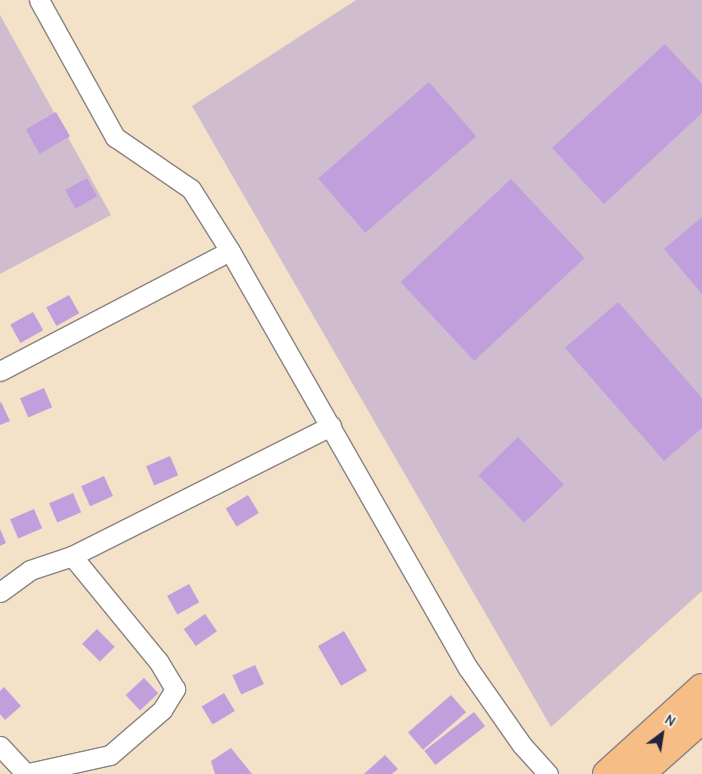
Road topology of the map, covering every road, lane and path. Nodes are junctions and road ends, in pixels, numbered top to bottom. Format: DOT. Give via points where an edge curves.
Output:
graph roads {
  1 [pos="39,0"];
  2 [pos="230,252"];
  3 [pos="0,371"];
  4 [pos="331,426"];
  5 [pos="72,556"];
  6 [pos="0,592"];
  7 [pos="702,688"];
  8 [pos="702,719"];
  9 [pos="0,746"];
  10 [pos="25,774"];
  11 [pos="548,774"];
  12 [pos="607,774"];
  13 [pos="640,774"];
  1 -- 2 [label="street" via="115,137 191,189"];
  2 -- 3 [label="street"];
  2 -- 4 [label="street"];
  4 -- 5 [label="street"];
  4 -- 11 [label="street" via="468,668 522,745"];
  5 -- 6 [label="street" via="30,570"];
  5 -- 10 [label="street" via="158,661 175,689 162,710 110,756"];
  7 -- 12 [label="highway"];
  8 -- 13 [label="highway"];
  9 -- 10 [label="street"];
}
